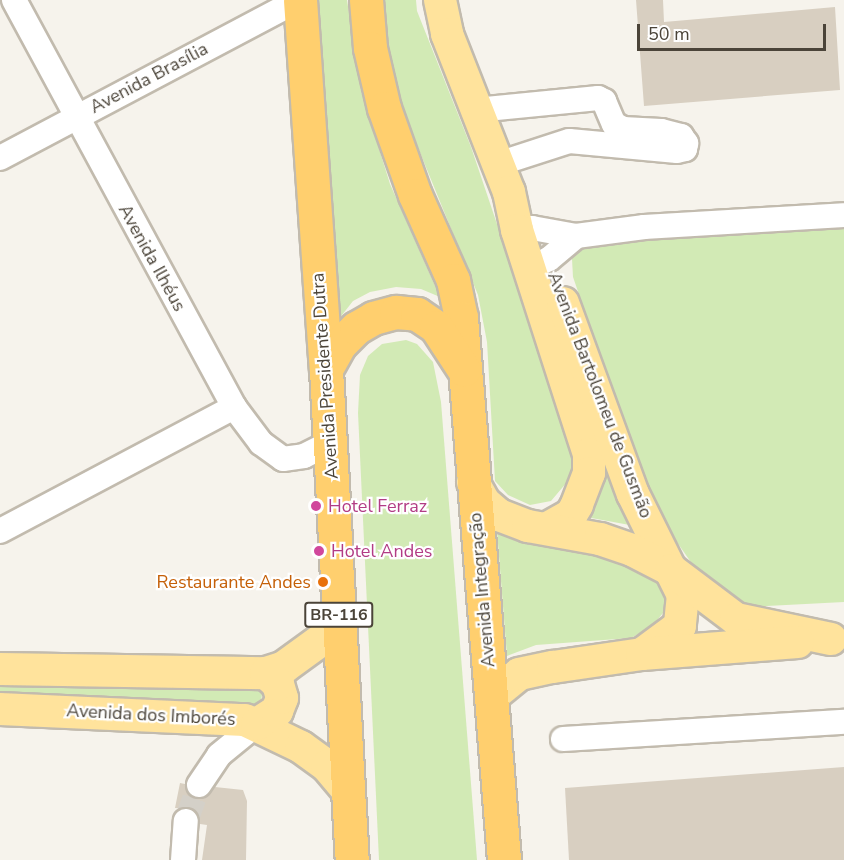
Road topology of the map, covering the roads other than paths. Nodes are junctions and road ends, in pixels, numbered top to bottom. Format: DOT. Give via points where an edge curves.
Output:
graph roads {
  1 [pos="14,0"];
  2 [pos="299,0"];
  3 [pos="366,0"];
  4 [pos="441,0"];
  5 [pos="476,110"];
  6 [pos="75,117"];
  7 [pos="0,158"];
  8 [pos="503,178"];
  9 [pos="844,215"];
  10 [pos="524,229"];
  11 [pos="576,236"];
  12 [pos="540,264"];
  13 [pos="326,369"];
  14 [pos="466,374"];
  15 [pos="234,407"];
  16 [pos="330,443"];
  17 [pos="473,482"];
  18 [pos="549,527"];
  19 [pos="0,531"];
  20 [pos="671,570"];
  21 [pos="339,627"];
  22 [pos="838,639"];
  23 [pos="642,654"];
  24 [pos="0,669"];
  25 [pos="266,673"];
  26 [pos="491,698"];
  27 [pos="0,708"];
  28 [pos="844,722"];
  29 [pos="257,724"];
  30 [pos="563,739"];
  31 [pos="199,785"];
  32 [pos="350,792"];
  33 [pos="186,821"];
  34 [pos="183,860"];
  35 [pos="352,860"];
  36 [pos="504,860"];
  1 -- 6 [label="street, Avenida Ilhéus"];
  2 -- 6 [label="street, Avenida Brasília"];
  2 -- 13 [label="highway, Avenida Presidente Dutra / BR-116"];
  3 -- 14 [label="highway" via="370,48 384,108 415,195 453,280"];
  4 -- 5 [label="main road, Avenida Bartolomeu de Gusmão" via="447,34"];
  5 -- 8 [label="main road, Avenida Bartolomeu de Gusmão"];
  5 -- 8 [label="street" via="598,98 604,101 614,124 623,129 661,131 681,136 686,143 686,149 677,151 569,141"];
  6 -- 7 [label="street, Avenida Brasília"];
  6 -- 15 [label="street, Avenida Ilhéus"];
  8 -- 10 [label="main road, Avenida Bartolomeu de Gusmão"];
  9 -- 11 [label="street" via="644,227"];
  10 -- 11 [label="street"];
  10 -- 12 [label="main road, Avenida Bartolomeu de Gusmão"];
  11 -- 12 [label="street"];
  12 -- 18 [label="main road, Avenida Bartolomeu de Gusmão" via="589,454 589,473 577,505 571,515"];
  12 -- 20 [label="main road, Avenida Bartolomeu de Gusmão" via="633,494"];
  13 -- 14 [label="highway" via="340,344 356,328 396,312 417,314 436,327"];
  13 -- 16 [label="highway, Avenida Presidente Dutra / BR-116"];
  14 -- 17 [label="highway"];
  15 -- 16 [label="street, Avenida Ilhéus" via="261,443 283,459 304,456"];
  15 -- 19 [label="street"];
  16 -- 21 [label="highway, Avenida Presidente Dutra / BR-116"];
  17 -- 18 [label="main road" via="484,502 499,515 528,526"];
  17 -- 26 [label="highway, Avenida Integração"];
  18 -- 20 [label="main road" via="600,539"];
  20 -- 22 [label="main road" via="736,619"];
  20 -- 23 [label="main road, Avenida Bartolomeu de Gusmão" via="683,595 680,626"];
  21 -- 25 [label="main road" via="284,667"];
  21 -- 32 [label="highway, Avenida Presidente Dutra / BR-116"];
  22 -- 23 [label="main road"];
  23 -- 26 [label="main road" via="519,674"];
  24 -- 25 [label="main road"];
  25 -- 29 [label="main road" via="278,684 282,698 277,711"];
  26 -- 36 [label="highway"];
  27 -- 29 [label="main road, Avenida dos Imborés" via="173,714"];
  28 -- 30 [label="street"];
  29 -- 31 [label="street" via="219,755"];
  29 -- 32 [label="main road, Avenida dos Imborés" via="327,766"];
  32 -- 35 [label="highway, Avenida Presidente Dutra / BR-116"];
  33 -- 34 [label="street"];
}
